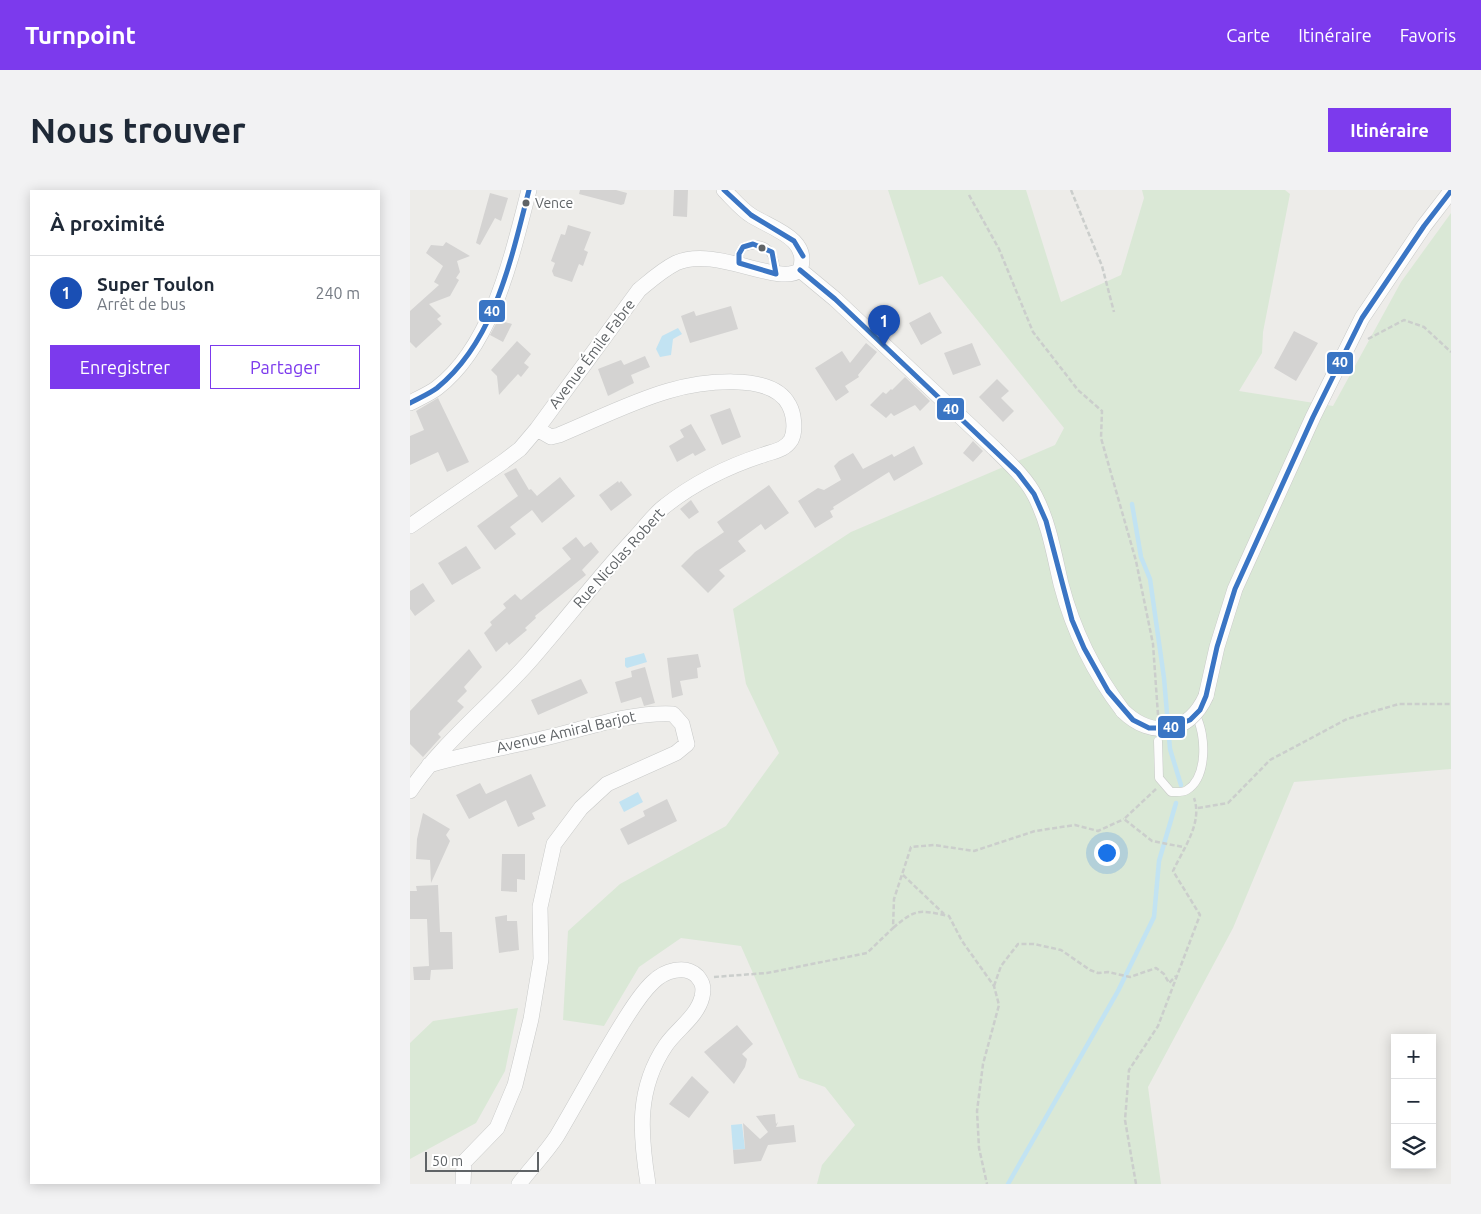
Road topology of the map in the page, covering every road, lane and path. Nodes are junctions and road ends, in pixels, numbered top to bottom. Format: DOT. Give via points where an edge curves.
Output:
graph roads {
  1 [pos="529,190"];
  2 [pos="724,190"];
  3 [pos="1071,190"];
  4 [pos="1445,193"];
  5 [pos="969,196"];
  6 [pos="739,263"];
  7 [pos="800,270"];
  8 [pos="776,275"];
  9 [pos="1114,312"];
  10 [pos="1346,351"];
  11 [pos="1451,352"];
  12 [pos="410,403"];
  13 [pos="537,429"];
  14 [pos="410,526"];
  15 [pos="1451,704"];
  16 [pos="1196,716"];
  17 [pos="1158,742"];
  18 [pos="428,766"];
  19 [pos="1163,784"];
  20 [pos="1190,787"];
  21 [pos="410,791"];
  22 [pos="1198,808"];
  23 [pos="1124,819"];
  24 [pos="1183,847"];
  25 [pos="902,874"];
  26 [pos="945,915"];
  27 [pos="893,928"];
  28 [pos="1177,975"];
  29 [pos="700,980"];
  30 [pos="994,986"];
  31 [pos="463,1184"];
  32 [pos="519,1184"];
  33 [pos="648,1184"];
  34 [pos="987,1184"];
  35 [pos="1136,1184"];
  1 -- 12 [label="street" via="491,318 466,358 437,388"];
  2 -- 7 [label="street" via="751,215 794,241 802,254"];
  3 -- 9 [label="path" via="1102,266"];
  4 -- 10 [label="street" via="1362,318"];
  5 -- 17 [label="path" via="999,249 1033,332 1078,390 1102,411 1101,438 1136,561 1153,644"];
  6 -- 8 [label="street, Avenue Émile Fabre"];
  6 -- 8 [label="lane" via="743,247 752,244 762,246 772,252"];
  6 -- 13 [label="street, Avenue Émile Fabre" via="694,258 677,262 657,275 639,290"];
  7 -- 8 [label="street, Avenue Émile Fabre" via="789,276"];
  7 -- 16 [label="street, bridge" via="834,298 1018,472 1034,494 1046,520 1072,620 1103,682 1123,710 1133,720 1156,729 1183,724"];
  10 -- 11 [label="path" via="1404,320 1424,327"];
  10 -- 16 [label="street, bridge" via="1235,589 1206,696"];
  13 -- 14 [label="street, Avenue Émile Fabre" via="520,449 503,462"];
  13 -- 18 [label="street, Rue Nicolas Robert" via="551,437 558,436 668,390 742,382 770,387 784,395 794,421 792,438 787,446 734,466 664,506 528,663"];
  15 -- 22 [label="path" via="1399,704 1347,719 1270,760 1228,803"];
  16 -- 20 [label="lane" via="1201,725 1202,767"];
  17 -- 19 [label="lane" via="1158,778"];
  18 -- 21 [label="street"];
  18 -- 31 [label="street, Avenue Amiral Barjot" via="617,719 651,714 673,714 682,724 687,744 676,753 607,784 581,808 554,844 540,908 541,959 515,1085 497,1128 464,1162"];
  19 -- 20 [label="lane" via="1171,792 1184,792"];
  19 -- 23 [label="path"];
  20 -- 22 [label="path"];
  22 -- 24 [label="path" via="1192,834"];
  23 -- 24 [label="path" via="1152,842"];
  23 -- 25 [label="path" via="1098,831 1075,825 1035,831 974,851 934,845 911,846"];
  24 -- 28 [label="path" via="1173,871 1200,915"];
  25 -- 26 [label="path"];
  25 -- 27 [label="path" via="894,899"];
  26 -- 27 [label="path" via="925,911 909,914"];
  26 -- 30 [label="path" via="949,916"];
  27 -- 29 [label="path" via="867,953 767,973"];
  28 -- 30 [label="path" via="1169,983 1156,968 1130,977 1098,973 1061,950 1018,944 1001,966"];
  28 -- 35 [label="path" via="1158,1026 1129,1070 1125,1120"];
  29 -- 32 [label="street" via="693,972 671,971 643,992 555,1138"];
  29 -- 33 [label="street" via="704,988 700,1005 667,1043 646,1088 641,1135"];
  30 -- 34 [label="path" via="999,1005 983,1064 977,1111 978,1148"];
}
